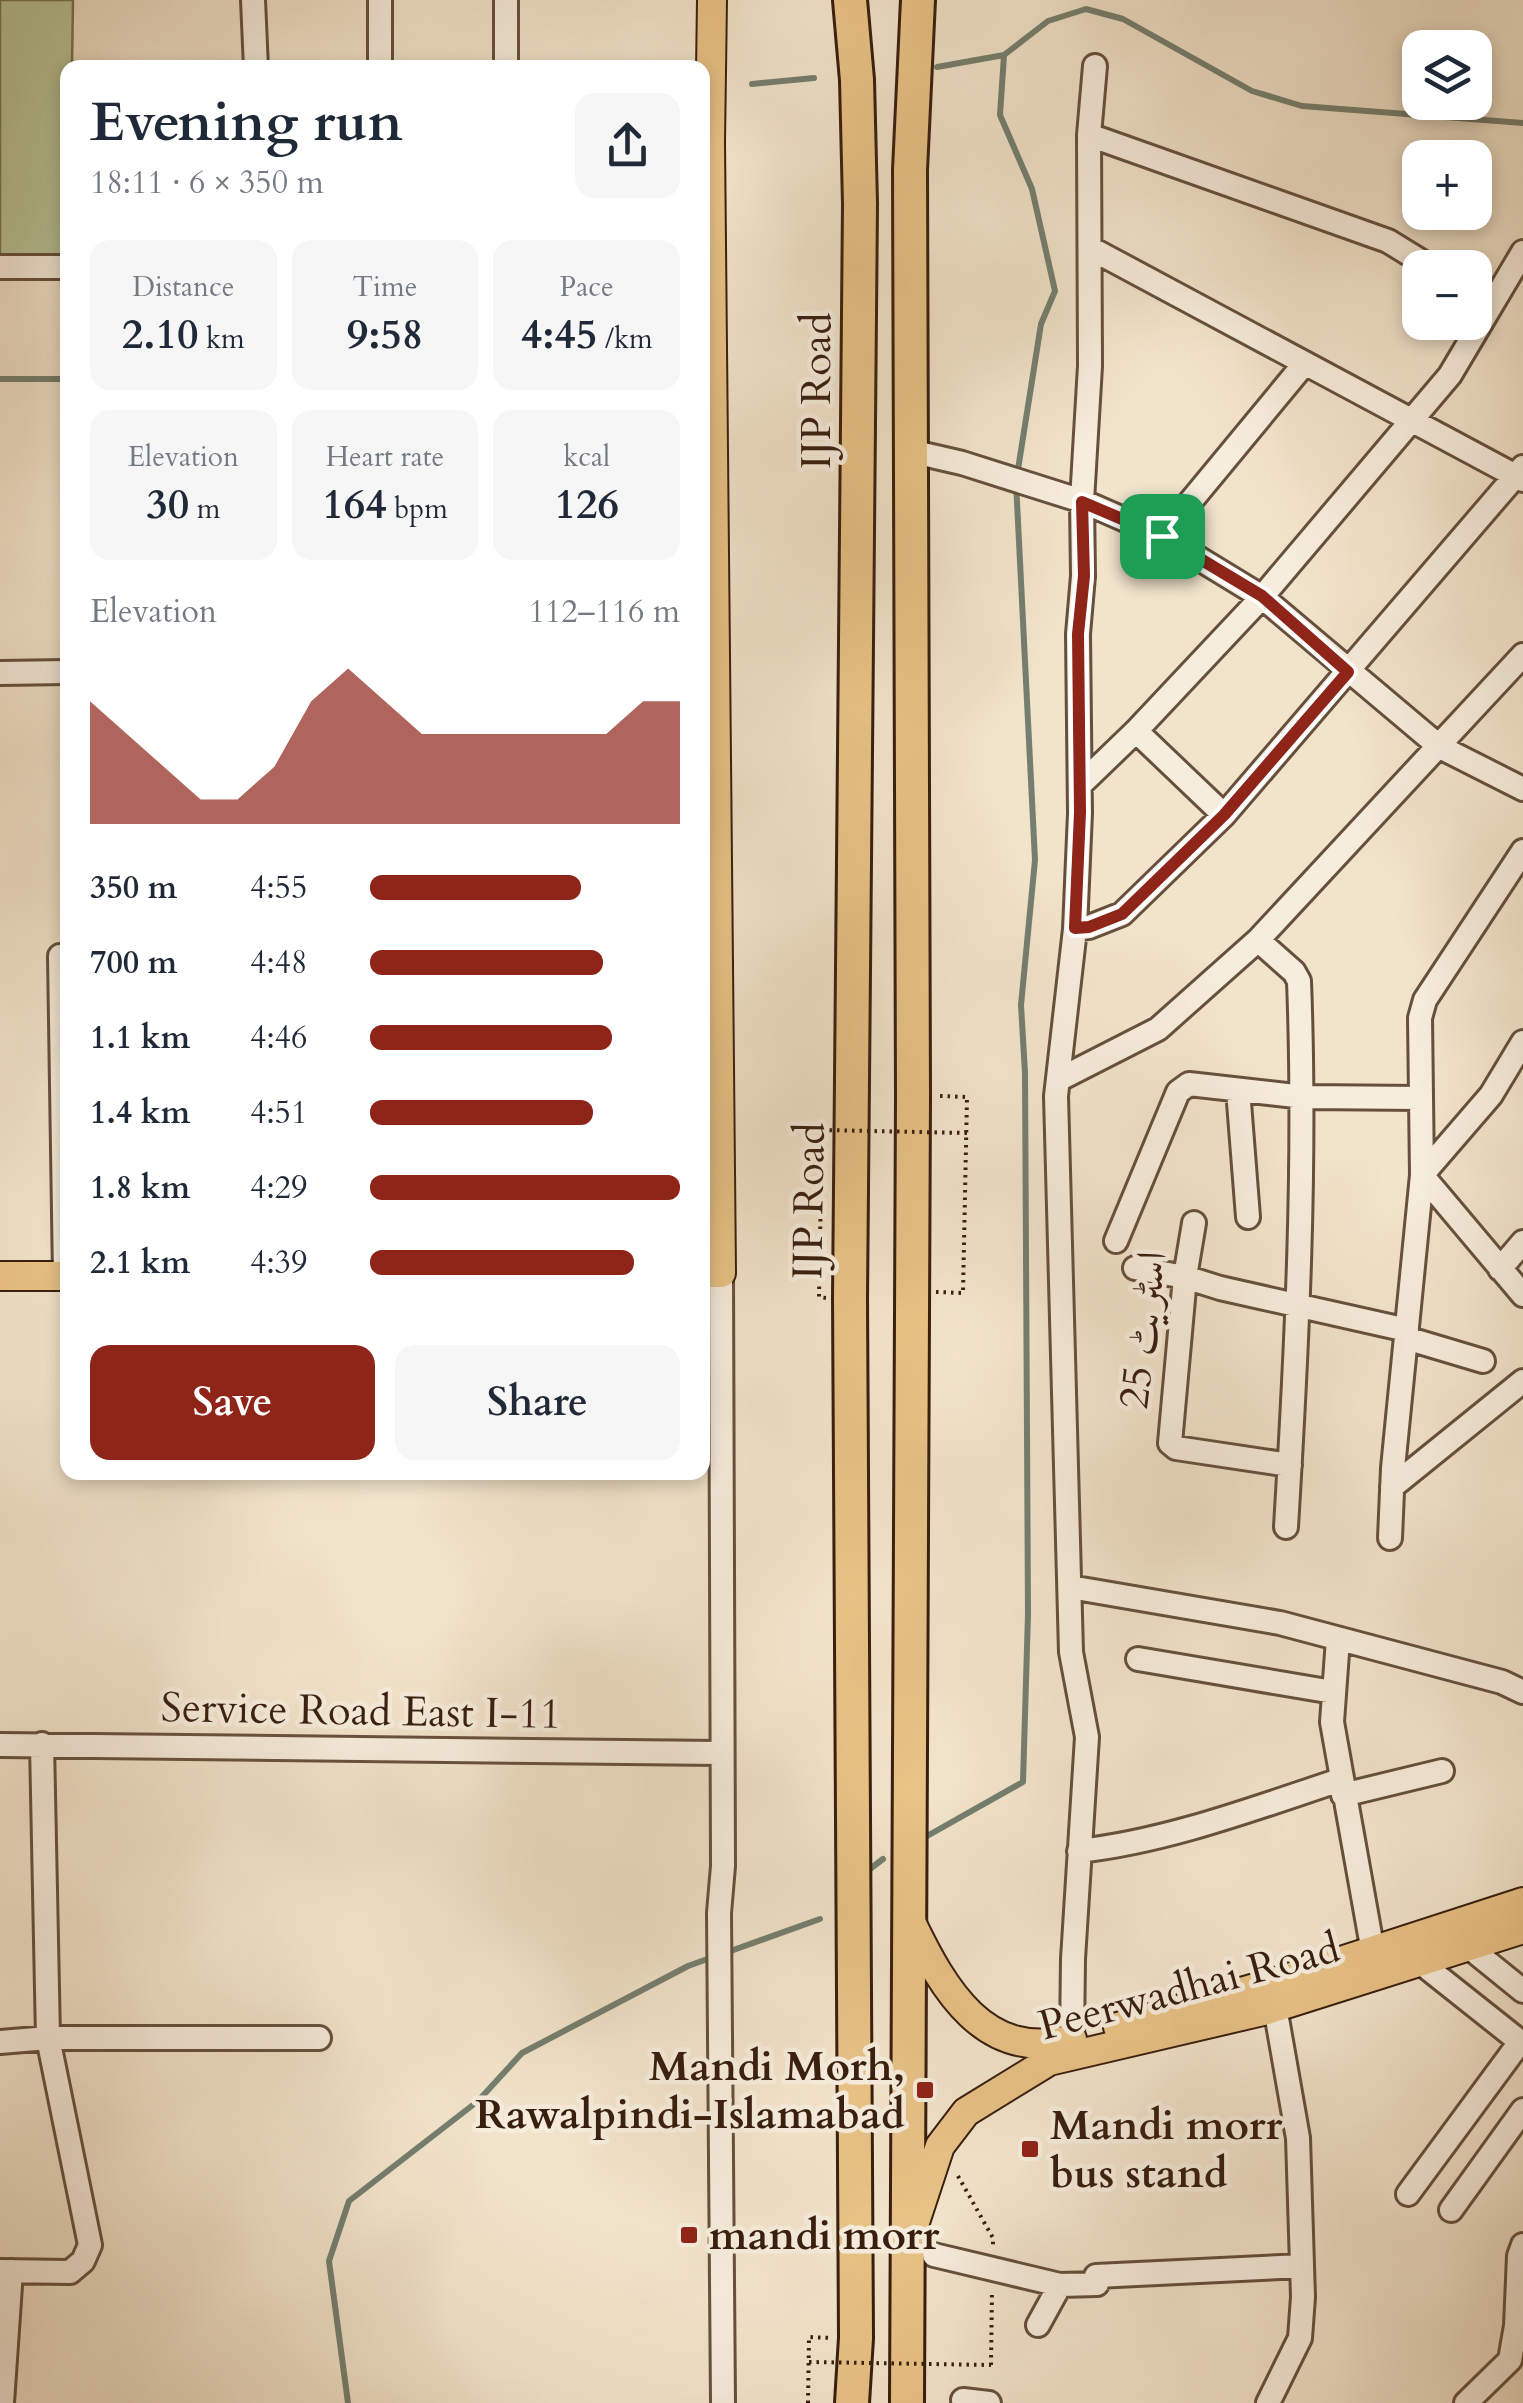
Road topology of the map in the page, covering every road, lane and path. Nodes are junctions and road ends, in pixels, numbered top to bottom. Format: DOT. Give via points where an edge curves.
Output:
graph roads {
  1 [pos="253,0"];
  2 [pos="380,0"];
  3 [pos="506,0"];
  4 [pos="712,0"];
  5 [pos="850,0"];
  6 [pos="918,0"];
  7 [pos="256,60"];
  8 [pos="380,60"];
  9 [pos="506,60"];
  10 [pos="1094,66"];
  11 [pos="1089,135"];
  12 [pos="1090,248"];
  13 [pos="1402,250"];
  14 [pos="1523,252"];
  15 [pos="0,266"];
  16 [pos="60,267"];
  17 [pos="1492,290"];
  18 [pos="1466,340"];
  19 [pos="1305,363"];
  20 [pos="1411,420"];
  21 [pos="910,451"];
  22 [pos="1521,475"];
  23 [pos="1082,502"];
  24 [pos="1162,536"];
  25 [pos="1262,596"];
  26 [pos="1523,655"];
  27 [pos="60,672"];
  28 [pos="1348,672"];
  29 [pos="0,674"];
  30 [pos="1136,731"];
  31 [pos="1440,747"];
  32 [pos="1080,785"];
  33 [pos="1523,788"];
  34 [pos="1224,815"];
  35 [pos="1523,851"];
  36 [pos="1075,928"];
  37 [pos="1258,940"];
  38 [pos="1523,1042"];
  39 [pos="1058,1080"];
  40 [pos="1238,1090"];
  41 [pos="1304,1096"];
  42 [pos="968,1097"];
  43 [pos="1421,1098"];
  44 [pos="966,1133"];
  45 [pos="1422,1174"];
  46 [pos="1248,1217"];
  47 [pos="1194,1223"];
  48 [pos="1116,1241"];
  49 [pos="1523,1242"];
  50 [pos="1134,1268"];
  51 [pos="1500,1269"];
  52 [pos="712,1273"];
  53 [pos="0,1276"];
  54 [pos="60,1276"];
  55 [pos="1185,1276"];
  56 [pos="963,1293"];
  57 [pos="1523,1295"];
  58 [pos="818,1298"];
  59 [pos="1296,1306"];
  60 [pos="1407,1334"];
  61 [pos="1483,1362"];
  62 [pos="1523,1381"];
  63 [pos="1290,1465"];
  64 [pos="1392,1487"];
  65 [pos="1286,1527"];
  66 [pos="1390,1538"];
  67 [pos="1070,1588"];
  68 [pos="1338,1638"];
  69 [pos="1138,1660"];
  70 [pos="1333,1692"];
  71 [pos="1523,1692"];
  72 [pos="42,1744"];
  73 [pos="0,1745"];
  74 [pos="720,1753"];
  75 [pos="1442,1771"];
  76 [pos="1341,1787"];
  77 [pos="1079,1851"];
  78 [pos="1523,1902"];
  79 [pos="908,1916"];
  80 [pos="1523,1929"];
  81 [pos="1470,1948"];
  82 [pos="1373,1952"];
  83 [pos="1421,1962"];
  84 [pos="1523,1991"];
  85 [pos="1275,2007"];
  86 [pos="48,2038"];
  87 [pos="319,2038"];
  88 [pos="1072,2040"];
  89 [pos="0,2042"];
  90 [pos="1522,2043"];
  91 [pos="1523,2110"];
  92 [pos="940,2146"];
  93 [pos="1408,2194"];
  94 [pos="1451,2210"];
  95 [pos="1523,2245"];
  96 [pos="921,2249"];
  97 [pos="993,2256"];
  98 [pos="1302,2266"];
  99 [pos="6,2271"];
  100 [pos="1060,2284"];
  101 [pos="992,2292"];
  102 [pos="1038,2326"];
  103 [pos="810,2338"];
  104 [pos="809,2362"];
  105 [pos="1516,2363"];
  106 [pos="964,2400"];
  107 [pos="2,2403"];
  108 [pos="723,2403"];
  109 [pos="808,2403"];
  110 [pos="852,2403"];
  111 [pos="906,2403"];
  112 [pos="989,2403"];
  113 [pos="1268,2403"];
  114 [pos="1466,2403"];
  1 -- 7 [label="street"];
  2 -- 8 [label="street"];
  3 -- 9 [label="street"];
  4 -- 52 [label="main road"];
  5 -- 110 [label="highway, IJP Road" via="860,204 850,1298"];
  6 -- 21 [label="highway"];
  10 -- 11 [label="street"];
  11 -- 12 [label="street"];
  11 -- 13 [label="street"];
  12 -- 19 [label="street"];
  12 -- 23 [label="street"];
  14 -- 17 [label="street"];
  15 -- 16 [label="street"];
  18 -- 20 [label="street" via="1450,375"];
  19 -- 20 [label="street"];
  19 -- 24 [label="street"];
  20 -- 22 [label="street"];
  20 -- 25 [label="street"];
  21 -- 23 [label="street"];
  21 -- 79 [label="highway"];
  22 -- 28 [label="street"];
  23 -- 24 [label="street"];
  23 -- 32 [label="street"];
  24 -- 25 [label="street"];
  25 -- 28 [label="street"];
  25 -- 30 [label="street"];
  26 -- 31 [label="street"];
  27 -- 29 [label="street"];
  28 -- 31 [label="street"];
  28 -- 34 [label="street"];
  30 -- 32 [label="street"];
  30 -- 34 [label="street"];
  31 -- 33 [label="street"];
  31 -- 37 [label="street"];
  32 -- 36 [label="street"];
  34 -- 36 [label="street" via="1122,914"];
  35 -- 43 [label="street" via="1421,1008"];
  36 -- 39 [label="street"];
  37 -- 39 [label="street" via="1158,1029"];
  37 -- 41 [label="street" via="1298,981"];
  38 -- 45 [label="street" via="1490,1094"];
  39 -- 67 [label="street"];
  40 -- 41 [label="street"];
  40 -- 46 [label="street"];
  40 -- 48 [label="street" via="1188,1084 1178,1092"];
  41 -- 43 [label="street"];
  41 -- 59 [label="street"];
  42 -- 44 [label="path"];
  43 -- 45 [label="street"];
  44 -- 56 [label="path"];
  44 -- 58 [label="path, bridge" via="822,1130"];
  45 -- 51 [label="street"];
  45 -- 60 [label="street"];
  47 -- 55 [label="street, اسٹریٹ 25"];
  49 -- 51 [label="street"];
  50 -- 55 [label="street"];
  51 -- 57 [label="street"];
  52 -- 74 [label="street"];
  53 -- 54 [label="main road"];
  55 -- 59 [label="street"];
  55 -- 63 [label="street, اسٹریٹ 25" via="1170,1443"];
  59 -- 60 [label="street"];
  59 -- 63 [label="street"];
  60 -- 61 [label="street"];
  60 -- 64 [label="street"];
  62 -- 64 [label="street"];
  63 -- 65 [label="street"];
  64 -- 66 [label="street"];
  67 -- 68 [label="street"];
  67 -- 77 [label="street" via="1072,1652 1087,1737"];
  68 -- 70 [label="street"];
  68 -- 71 [label="street"];
  69 -- 70 [label="street"];
  70 -- 76 [label="street"];
  72 -- 73 [label="street, Service Road East I-11"];
  72 -- 74 [label="street, Service Road East I-11"];
  72 -- 86 [label="street"];
  74 -- 108 [label="street"];
  75 -- 76 [label="street"];
  76 -- 77 [label="street"];
  76 -- 82 [label="street"];
  77 -- 88 [label="street"];
  78 -- 82 [label="main road"];
  79 -- 88 [label="main road" via="961,2009 992,2032 1044,2047"];
  79 -- 96 [label="highway"];
  80 -- 81 [label="main road, Peerwadhai Road"];
  81 -- 83 [label="main road, Peerwadhai Road"];
  81 -- 84 [label="street"];
  82 -- 88 [label="main road"];
  83 -- 85 [label="main road, Peerwadhai Road"];
  83 -- 90 [label="street"];
  85 -- 92 [label="main road, Peerwadhai Road" via="1049,2062 966,2112"];
  85 -- 98 [label="street" via="1298,2138"];
  86 -- 87 [label="street"];
  86 -- 89 [label="street"];
  86 -- 99 [label="street" via="90,2245 70,2272"];
  90 -- 93 [label="street"];
  91 -- 94 [label="street"];
  92 -- 96 [label="main road, Peerwadhai Road"];
  92 -- 97 [label="path" via="993,2238"];
  95 -- 105 [label="street"];
  96 -- 100 [label="street"];
  96 -- 111 [label="highway"];
  98 -- 100 [label="street"];
  98 -- 113 [label="street" via="1300,2338"];
  99 -- 107 [label="street"];
  100 -- 102 [label="street"];
  101 -- 104 [label="path, bridge" via="990,2365"];
  103 -- 104 [label="path"];
  104 -- 109 [label="path"];
  105 -- 114 [label="street"];
  106 -- 112 [label="street"];
}
